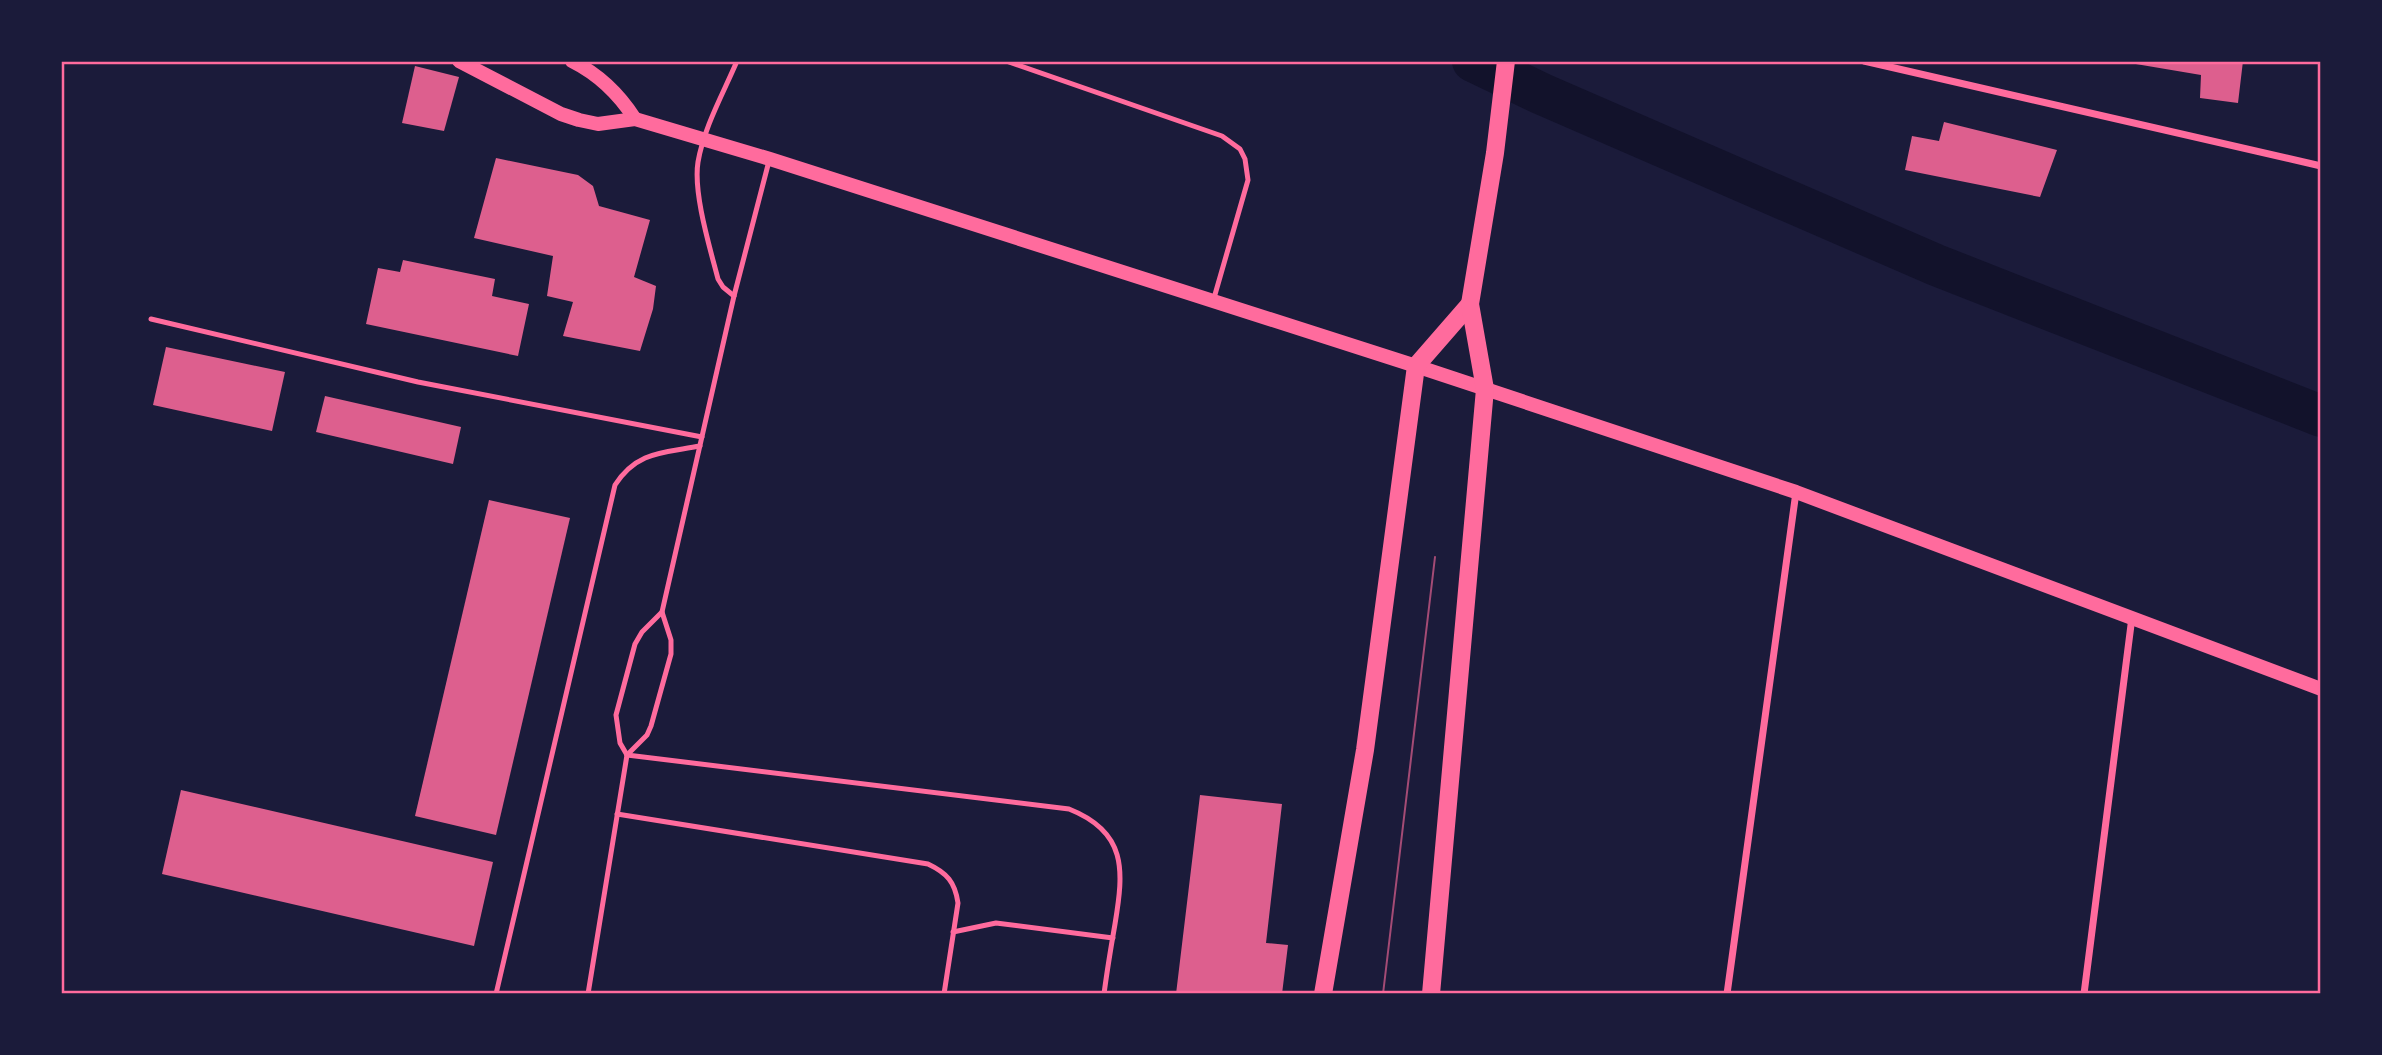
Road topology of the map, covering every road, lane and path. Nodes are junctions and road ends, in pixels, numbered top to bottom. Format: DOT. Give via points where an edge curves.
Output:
graph roads {
  1 [pos="459,61"];
  2 [pos="572,61"];
  3 [pos="737,61"];
  4 [pos="1006,61"];
  5 [pos="1506,61"];
  6 [pos="1864,61"];
  7 [pos="635,120"];
  8 [pos="704,139"];
  9 [pos="770,159"];
  10 [pos="2321,166"];
  11 [pos="734,296"];
  12 [pos="1213,301"];
  13 [pos="1470,304"];
  14 [pos="151,319"];
  15 [pos="1416,366"];
  16 [pos="1485,389"];
  17 [pos="702,437"];
  18 [pos="700,446"];
  19 [pos="1796,492"];
  20 [pos="662,612"];
  21 [pos="2132,617"];
  22 [pos="2321,689"];
  23 [pos="627,755"];
  24 [pos="617,814"];
  25 [pos="953,932"];
  26 [pos="1112,938"];
  27 [pos="496,994"];
  28 [pos="588,994"];
  29 [pos="944,994"];
  30 [pos="1104,994"];
  31 [pos="1323,994"];
  32 [pos="1432,994"];
  33 [pos="1727,994"];
  34 [pos="2084,994"];
  1 -- 7 [label="main road" via="561,114 598,124"];
  2 -- 7 [label="main road" via="612,89"];
  3 -- 8 [label="lane"];
  4 -- 12 [label="lane" via="1222,136 1240,149 1248,180"];
  5 -- 13 [label="main road"];
  6 -- 10 [label="street"];
  7 -- 8 [label="main road"];
  8 -- 9 [label="main road"];
  8 -- 11 [label="lane" via="697,183 718,279"];
  9 -- 11 [label="lane"];
  9 -- 12 [label="main road"];
  11 -- 17 [label="lane"];
  12 -- 15 [label="main road"];
  13 -- 15 [label="main road"];
  13 -- 16 [label="main road"];
  14 -- 17 [label="lane" via="418,382"];
  15 -- 16 [label="main road"];
  15 -- 31 [label="main road" via="1365,750"];
  16 -- 19 [label="main road"];
  16 -- 32 [label="main road"];
  17 -- 18 [label="lane"];
  18 -- 20 [label="lane"];
  18 -- 27 [label="lane" via="646,456 615,485"];
  19 -- 21 [label="main road"];
  19 -- 33 [label="street"];
  20 -- 23 [label="lane" via="671,654 651,726"];
  20 -- 23 [label="lane" via="635,644 616,715 620,743"];
  21 -- 22 [label="main road"];
  21 -- 34 [label="street"];
  23 -- 24 [label="lane"];
  23 -- 26 [label="lane" via="1069,808 1103,828 1114,845 1121,884"];
  24 -- 25 [label="lane" via="928,864 950,878 956,890"];
  24 -- 28 [label="lane"];
  25 -- 26 [label="lane" via="996,923"];
  25 -- 29 [label="lane"];
  26 -- 30 [label="lane"];
}
